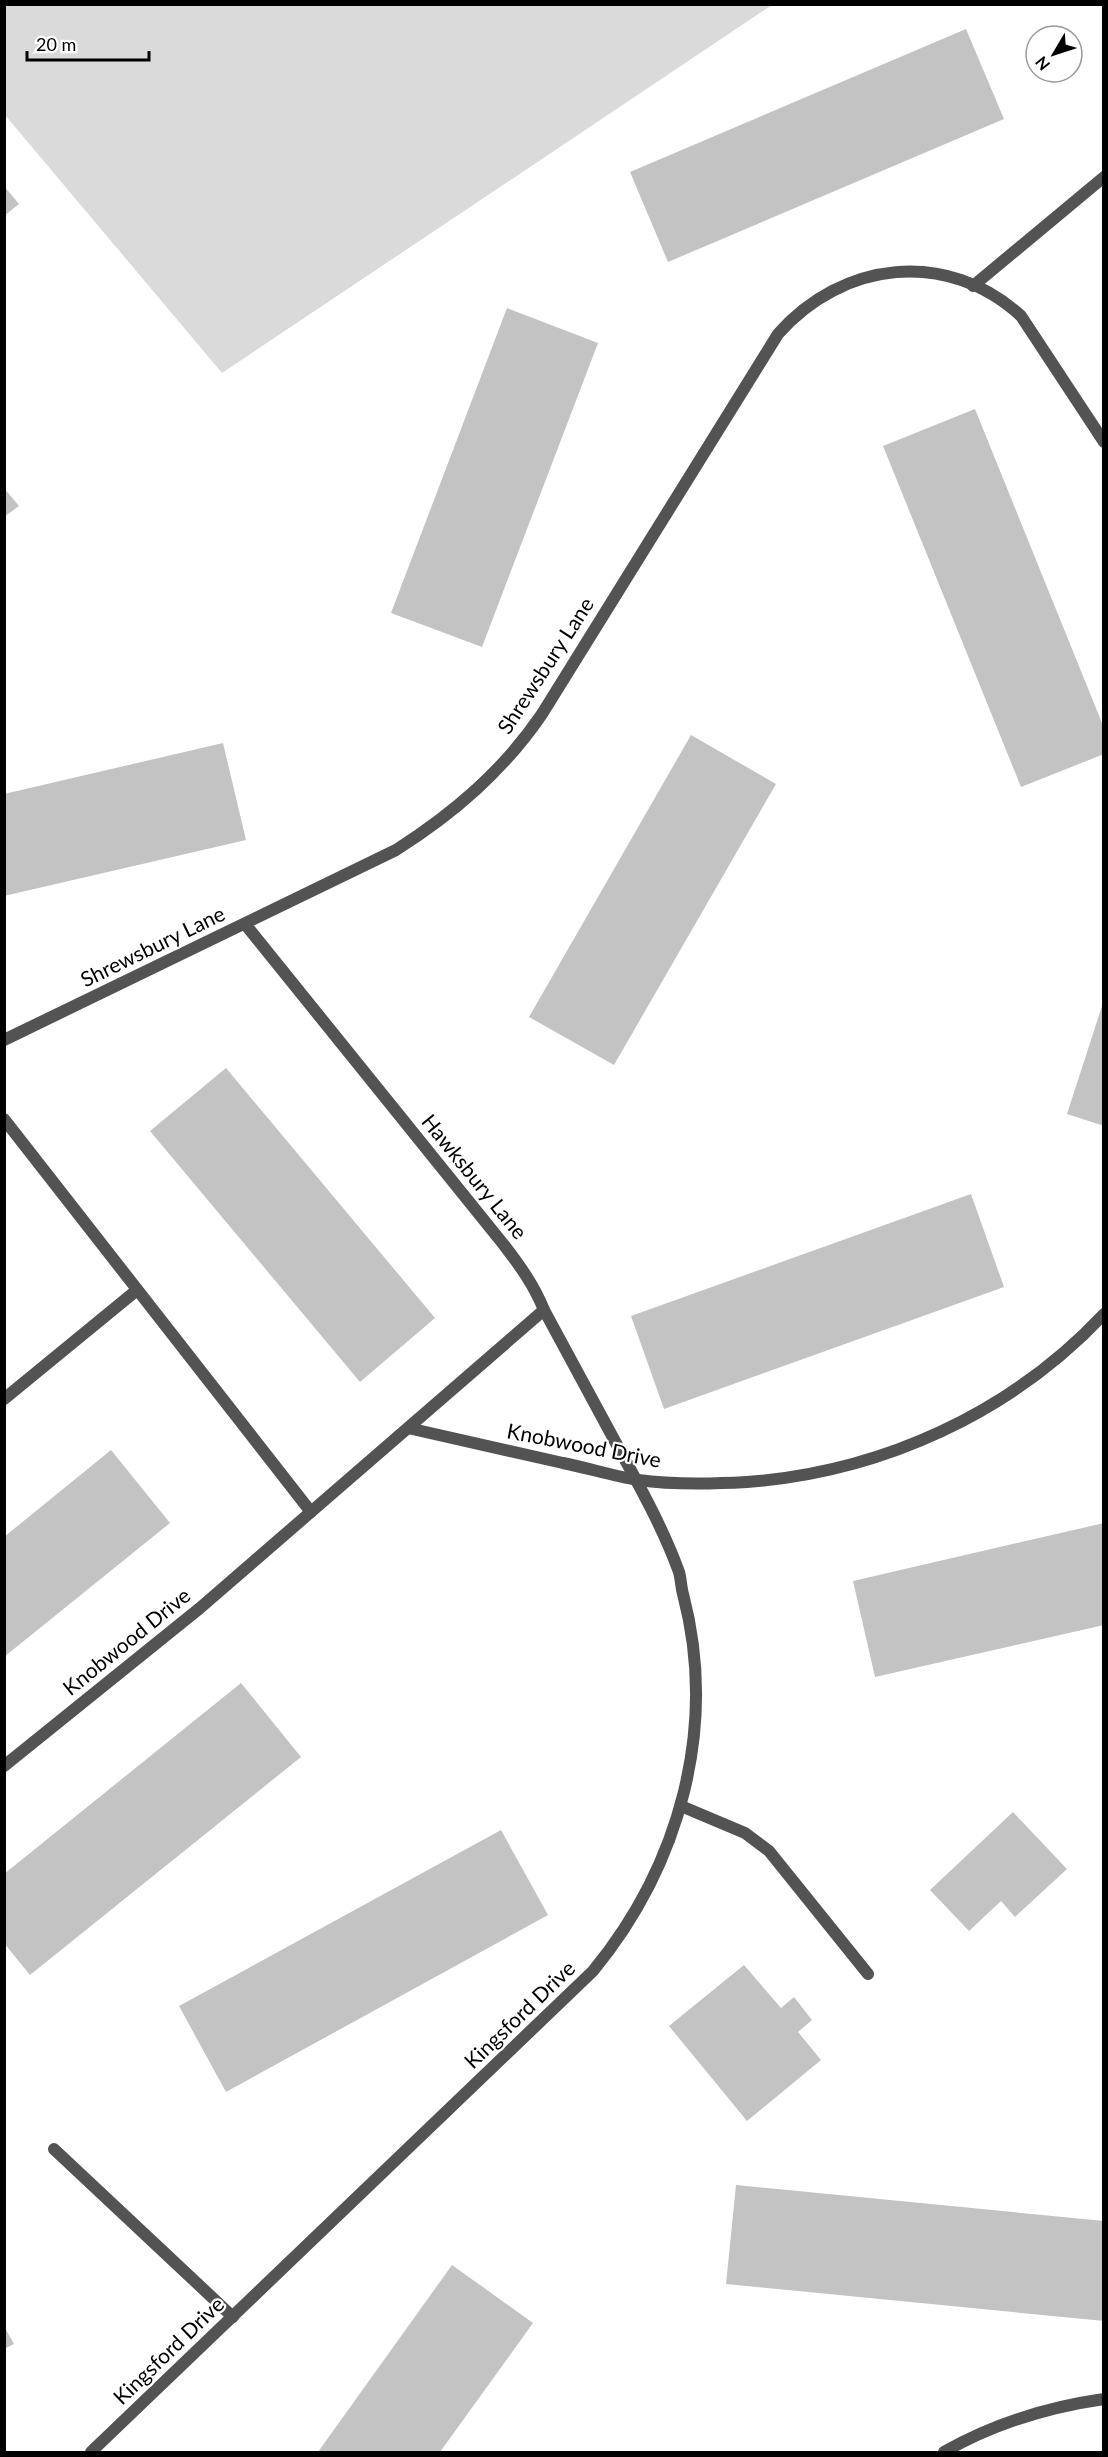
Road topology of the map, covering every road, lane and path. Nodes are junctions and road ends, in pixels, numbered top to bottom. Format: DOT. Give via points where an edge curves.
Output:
graph roads {
  1 [pos="1104,177"];
  2 [pos="973,286"];
  3 [pos="1104,442"];
  4 [pos="245,924"];
  5 [pos="4,1040"];
  6 [pos="4,1119"];
  7 [pos="137,1290"];
  8 [pos="544,1310"];
  9 [pos="1104,1314"];
  10 [pos="4,1400"];
  11 [pos="408,1428"];
  12 [pos="636,1479"];
  13 [pos="311,1512"];
  14 [pos="4,1766"];
  15 [pos="681,1806"];
  16 [pos="868,1974"];
  17 [pos="54,2149"];
  18 [pos="233,2317"];
  19 [pos="1104,2399"];
  20 [pos="91,2452"];
  21 [pos="944,2452"];
  1 -- 2 [label="street"];
  2 -- 3 [label="street, Shrewsbury Lane" via="1007,303 1021,316"];
  2 -- 4 [label="street, Shrewsbury Lane" via="923,271 885,273 841,285 802,309 778,334 542,714 506,761 477,790 396,850"];
  4 -- 5 [label="street, Shrewsbury Lane"];
  4 -- 8 [label="street, Hawksbury Lane" via="525,1271"];
  6 -- 7 [label="street"];
  7 -- 10 [label="street"];
  7 -- 13 [label="street"];
  8 -- 11 [label="street, Knobwood Drive"];
  8 -- 12 [label="street, Hawksbury Lane"];
  9 -- 12 [label="street, Knobwood Drive" via="1074,1344 1011,1393 975,1415 882,1456 784,1479 706,1485"];
  11 -- 12 [label="street, Knobwood Drive"];
  11 -- 13 [label="street, Knobwood Drive"];
  12 -- 15 [label="street, Kingsford Drive" via="680,1574 690,1622 696,1722"];
  13 -- 14 [label="street, Knobwood Drive" via="200,1608"];
  15 -- 16 [label="street" via="745,1833 769,1851"];
  15 -- 18 [label="street, Kingsford Drive" via="667,1848 641,1903 593,1971"];
  17 -- 18 [label="street"];
  18 -- 20 [label="street, Kingsford Drive"];
  19 -- 21 [label="street" via="1026,2417"];
}
